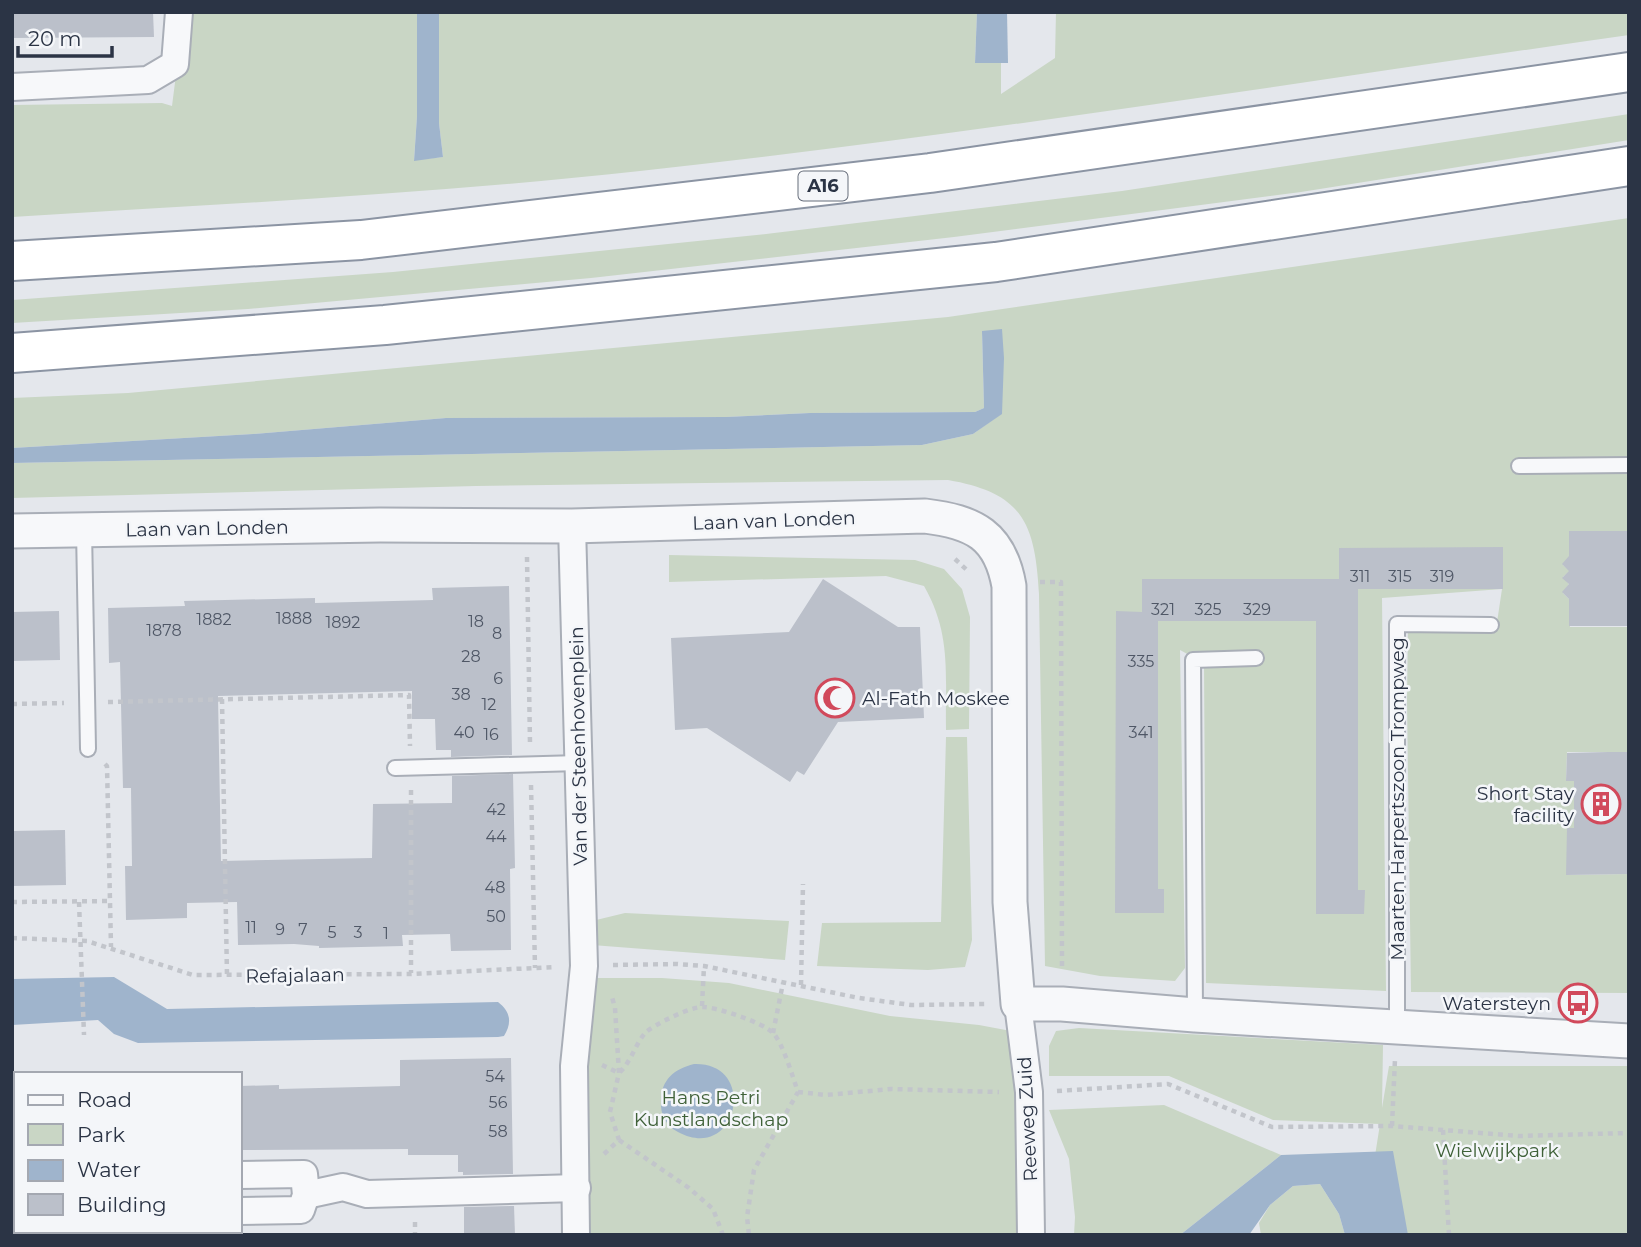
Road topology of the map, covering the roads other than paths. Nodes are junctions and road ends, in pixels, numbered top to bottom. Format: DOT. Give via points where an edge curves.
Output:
graph roads {
  1 [pos="179,12"];
  2 [pos="1629,72"];
  3 [pos="12,86"];
  4 [pos="1629,166"];
  5 [pos="12,261"];
  6 [pos="12,353"];
  7 [pos="1629,465"];
  8 [pos="1518,466"];
  9 [pos="572,526"];
  10 [pos="84,530"];
  11 [pos="12,531"];
  12 [pos="1491,625"];
  13 [pos="1256,658"];
  14 [pos="88,748"];
  15 [pos="579,763"];
  16 [pos="395,768"];
  17 [pos="1018,1003"];
  18 [pos="1195,1015"];
  19 [pos="1397,1026"];
  20 [pos="1629,1041"];
  21 [pos="242,1175"];
  22 [pos="577,1188"];
  23 [pos="306,1195"];
  24 [pos="242,1212"];
  25 [pos="576,1235"];
  26 [pos="1031,1235"];
  1 -- 3 [label="street" via="175,64 148,80"];
  2 -- 5 [label="highway, A16" via="902,177 360,240"];
  4 -- 6 [label="highway" via="996,262 385,325"];
  7 -- 8 [label="lane"];
  9 -- 10 [label="street, Laan van Londen"];
  9 -- 15 [label="street, Van der Steenhovenplein"];
  9 -- 17 [label="street, Laan van Londen" via="925,516 955,519 985,534 999,552 1009,586 1010,902"];
  10 -- 11 [label="street, Laan van Londen"];
  10 -- 14 [label="lane"];
  12 -- 19 [label="lane, Maarten Harpertszoon Trompweg" via="1398,624"];
  13 -- 18 [label="lane" via="1193,660"];
  15 -- 16 [label="lane"];
  15 -- 22 [label="street, Van der Steenhovenplein" via="589,966 574,1066"];
  17 -- 18 [label="street"];
  17 -- 26 [label="street, Reeweg Zuid" via="1029,1093"];
  18 -- 19 [label="street"];
  19 -- 20 [label="street"];
  21 -- 23 [label="street" via="304,1174"];
  22 -- 23 [label="street" via="367,1194 343,1187"];
  22 -- 25 [label="street, Van der Steenhovenplein"];
  23 -- 24 [label="street" via="301,1210"];
}
